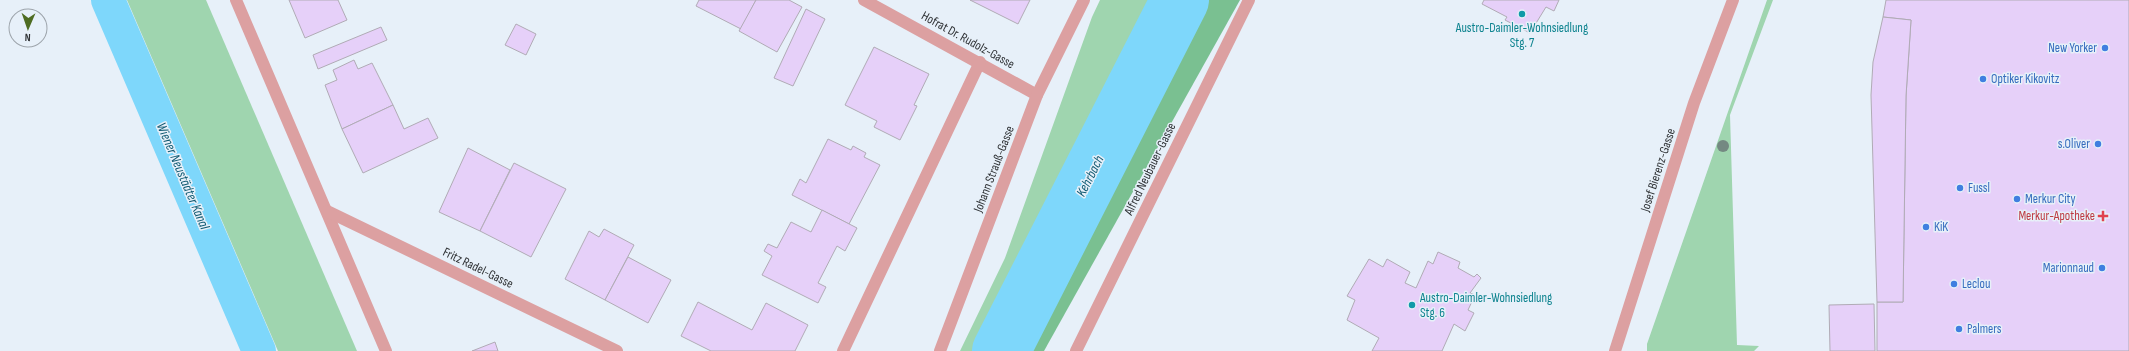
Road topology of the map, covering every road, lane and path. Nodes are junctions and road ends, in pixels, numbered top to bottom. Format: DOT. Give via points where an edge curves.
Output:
graph roads {
  1 [pos="236,0"];
  2 [pos="864,0"];
  3 [pos="1084,0"];
  4 [pos="1249,0"];
  5 [pos="1733,0"];
  6 [pos="980,62"];
  7 [pos="1038,95"];
  8 [pos="327,211"];
  9 [pos="386,351"];
  10 [pos="617,351"];
  11 [pos="843,351"];
  12 [pos="940,351"];
  13 [pos="1076,351"];
  14 [pos="1615,351"];
  1 -- 8 [label="street"];
  2 -- 6 [label="street, Hofrat Dr. Rudolz-Gasse"];
  3 -- 7 [label="street, Johann Strauß-Gasse"];
  4 -- 13 [label="street, Alfred Neubauer-Gasse"];
  5 -- 14 [label="street, Josef Bierenz-Gasse" via="1694,103"];
  6 -- 7 [label="street, Hofrat Dr. Rudolz-Gasse"];
  6 -- 11 [label="street"];
  7 -- 12 [label="street, Johann Strauß-Gasse"];
  8 -- 9 [label="street"];
  8 -- 10 [label="street, Fritz Radel-Gasse"];
}
